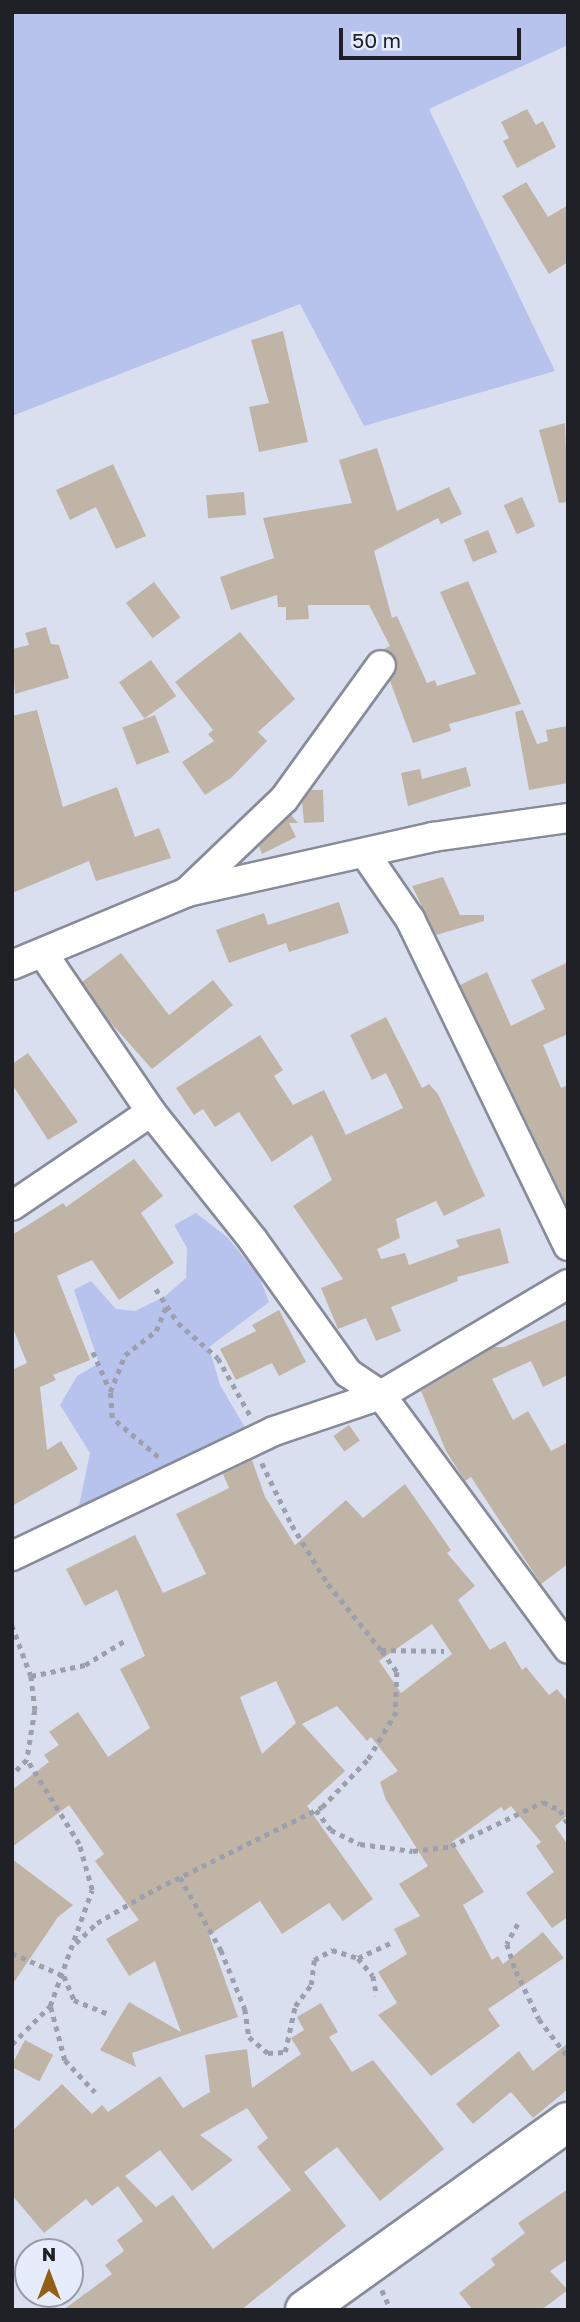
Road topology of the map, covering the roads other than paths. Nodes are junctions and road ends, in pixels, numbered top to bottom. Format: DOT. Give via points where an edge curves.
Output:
graph roads {
  1 [pos="381,665"];
  2 [pos="568,818"];
  3 [pos="366,855"];
  4 [pos="187,892"];
  5 [pos="44,955"];
  6 [pos="12,965"];
  7 [pos="151,1112"];
  8 [pos="12,1206"];
  9 [pos="568,1246"];
  10 [pos="568,1284"];
  11 [pos="381,1395"];
  12 [pos="12,1556"];
  13 [pos="568,1649"];
  14 [pos="568,2122"];
  15 [pos="305,2310"];
  1 -- 4 [label="street" via="284,799"];
  2 -- 3 [label="street" via="433,837"];
  3 -- 4 [label="street"];
  3 -- 9 [label="street" via="410,919"];
  4 -- 5 [label="street"];
  5 -- 6 [label="street"];
  5 -- 7 [label="street"];
  7 -- 8 [label="street"];
  7 -- 11 [label="street" via="253,1240 348,1373"];
  10 -- 11 [label="street"];
  11 -- 12 [label="street" via="253,1441"];
  11 -- 13 [label="street"];
  14 -- 15 [label="main road"];
}
